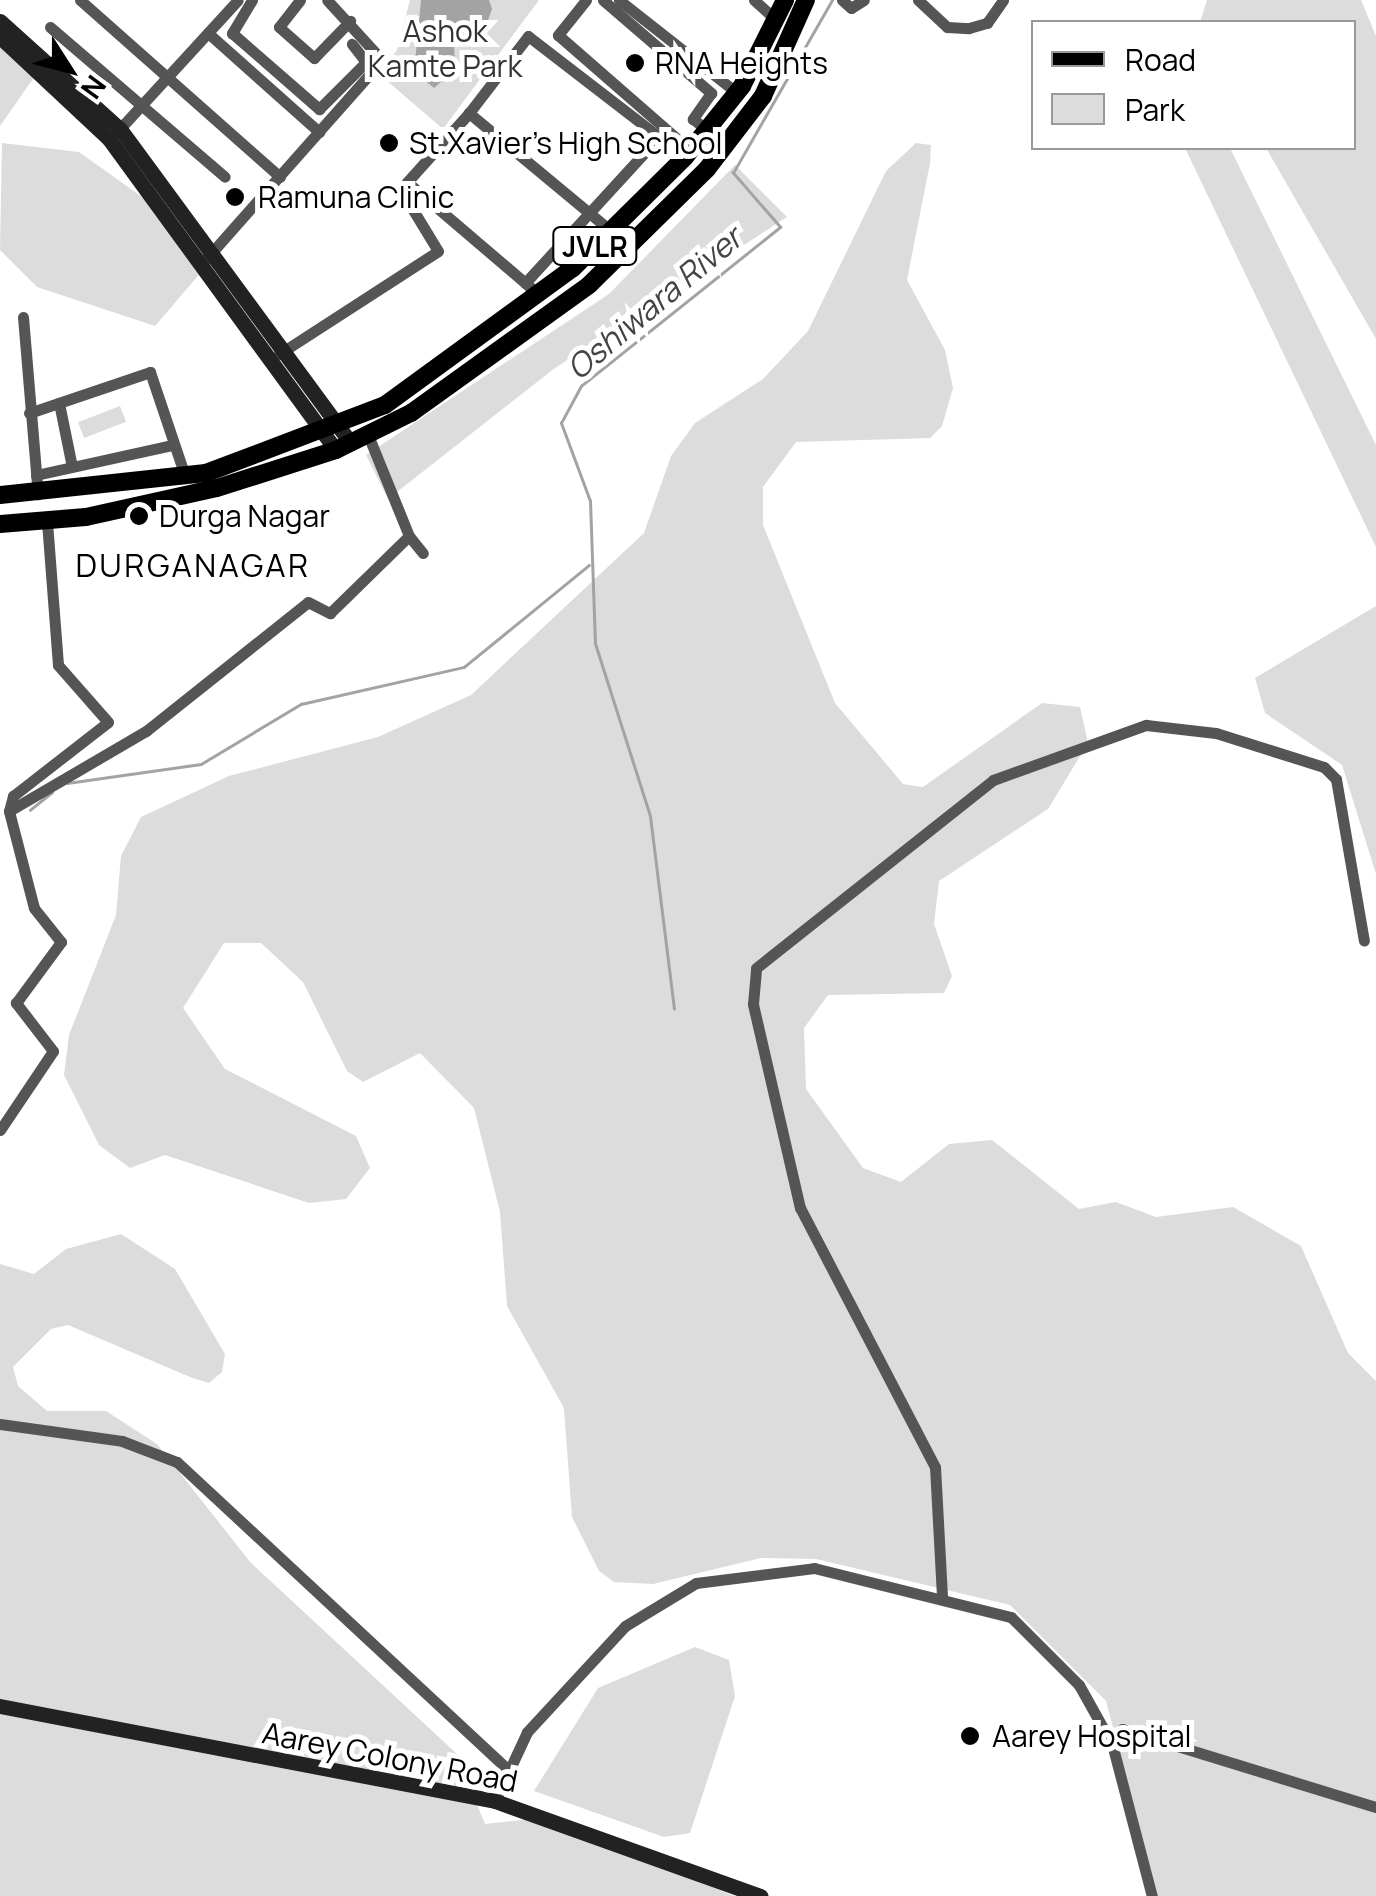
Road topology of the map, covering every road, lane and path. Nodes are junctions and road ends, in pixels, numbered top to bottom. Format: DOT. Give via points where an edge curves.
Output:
graph roads {
  1 [pos="80,0"];
  2 [pos="238,0"];
  3 [pos="252,0"];
  4 [pos="300,0"];
  5 [pos="327,0"];
  6 [pos="586,0"];
  7 [pos="603,0"];
  8 [pos="619,0"];
  9 [pos="754,0"];
  10 [pos="785,0"];
  11 [pos="806,0"];
  12 [pos="842,0"];
  13 [pos="864,0"];
  14 [pos="1003,0"];
  15 [pos="921,4"];
  16 [pos="938,13"];
  17 [pos="775,20"];
  18 [pos="0,21"];
  19 [pos="350,21"];
  20 [pos="50,27"];
  21 [pos="208,33"];
  22 [pos="0,37"];
  23 [pos="352,44"];
  24 [pos="166,78"];
  25 [pos="737,93"];
  26 [pos="142,105"];
  27 [pos="469,113"];
  28 [pos="700,125"];
  29 [pos="319,132"];
  30 [pos="114,134"];
  31 [pos="659,137"];
  32 [pos="684,149"];
  33 [pos="226,177"];
  34 [pos="280,177"];
  35 [pos="410,206"];
  36 [pos="587,213"];
  37 [pos="610,230"];
  38 [pos="208,257"];
  39 [pos="532,289"];
  40 [pos="23,317"];
  41 [pos="278,355"];
  42 [pos="59,403"];
  43 [pos="29,413"];
  44 [pos="332,428"];
  45 [pos="352,443"];
  46 [pos="173,445"];
  47 [pos="72,467"];
  48 [pos="185,476"];
  49 [pos="38,485"];
  50 [pos="0,495"];
  51 [pos="46,521"];
  52 [pos="0,524"];
  53 [pos="409,536"];
  54 [pos="423,553"];
  55 [pos="8,812"];
  56 [pos="1364,941"];
  57 [pos="0,1130"];
  58 [pos="0,1424"];
  59 [pos="942,1596"];
  60 [pos="0,1706"];
  61 [pos="1112,1744"];
  62 [pos="508,1770"];
  63 [pos="494,1801"];
  64 [pos="1376,1808"];
  65 [pos="761,1896"];
  66 [pos="1152,1896"];
  1 -- 24 [label="street"];
  2 -- 21 [label="street"];
  3 -- 23 [label="street" via="231,30 319,109 366,62"];
  4 -- 19 [label="street" via="279,28 314,58"];
  5 -- 19 [label="street"];
  6 -- 32 [label="street" via="558,36"];
  7 -- 28 [label="street" via="710,93"];
  8 -- 25 [label="street"];
  9 -- 17 [label="street"];
  10 -- 17 [label="main road, JVLR"];
  11 -- 45 [label="main road, JVLR" via="763,96 694,182 588,284"];
  12 -- 13 [label="street" via="851,8"];
  14 -- 15 [label="street" via="987,22 969,28 948,27"];
  15 -- 16 [label="street"];
  17 -- 25 [label="main road, JVLR"];
  18 -- 30 [label="main road"];
  19 -- 29 [label="street" via="384,58"];
  20 -- 26 [label="street"];
  21 -- 24 [label="street"];
  21 -- 29 [label="street"];
  22 -- 30 [label="main road"];
  24 -- 26 [label="street"];
  24 -- 34 [label="street"];
  25 -- 28 [label="main road, JVLR"];
  26 -- 30 [label="street"];
  26 -- 33 [label="street"];
  27 -- 31 [label="street" via="532,34"];
  27 -- 36 [label="street"];
  27 -- 39 [label="street" via="406,182"];
  28 -- 32 [label="main road, JVLR"];
  29 -- 34 [label="street"];
  30 -- 38 [label="main road"];
  31 -- 32 [label="street"];
  31 -- 36 [label="street"];
  32 -- 37 [label="main road, JVLR"];
  34 -- 38 [label="street"];
  35 -- 41 [label="street" via="438,252"];
  36 -- 37 [label="street"];
  36 -- 39 [label="street"];
  37 -- 39 [label="main road, JVLR"];
  38 -- 41 [label="main road"];
  39 -- 44 [label="main road, JVLR" via="385,405"];
  40 -- 43 [label="street"];
  41 -- 44 [label="main road"];
  42 -- 43 [label="street"];
  42 -- 46 [label="street" via="150,372"];
  42 -- 47 [label="street"];
  43 -- 49 [label="street"];
  44 -- 45 [label="main road"];
  44 -- 48 [label="main road, JVLR"];
  45 -- 51 [label="main road, JVLR" via="217,488"];
  45 -- 53 [label="street"];
  46 -- 47 [label="street"];
  46 -- 48 [label="street"];
  47 -- 49 [label="street"];
  48 -- 49 [label="main road, JVLR"];
  49 -- 50 [label="main road, JVLR"];
  51 -- 52 [label="main road, JVLR"];
  51 -- 55 [label="street" via="58,664 108,722 14,796"];
  53 -- 54 [label="street"];
  53 -- 55 [label="street" via="330,613 308,602 146,732"];
  55 -- 57 [label="street" via="34,908 61,942 16,1003 53,1051"];
  56 -- 59 [label="street" via="1336,779 1324,767 1216,733 1146,725 993,780 756,968 753,1004 800,1208 935,1467"];
  58 -- 62 [label="street" via="122,1441 176,1462"];
  59 -- 61 [label="street" via="1011,1616 1078,1685"];
  59 -- 62 [label="street" via="814,1568 696,1584 625,1626 527,1732"];
  60 -- 63 [label="main road, Aarey Colony Road"];
  61 -- 64 [label="street" via="1122,1729"];
  61 -- 66 [label="street"];
  62 -- 63 [label="street"];
  63 -- 65 [label="main road, Aarey Colony Road"];
}
